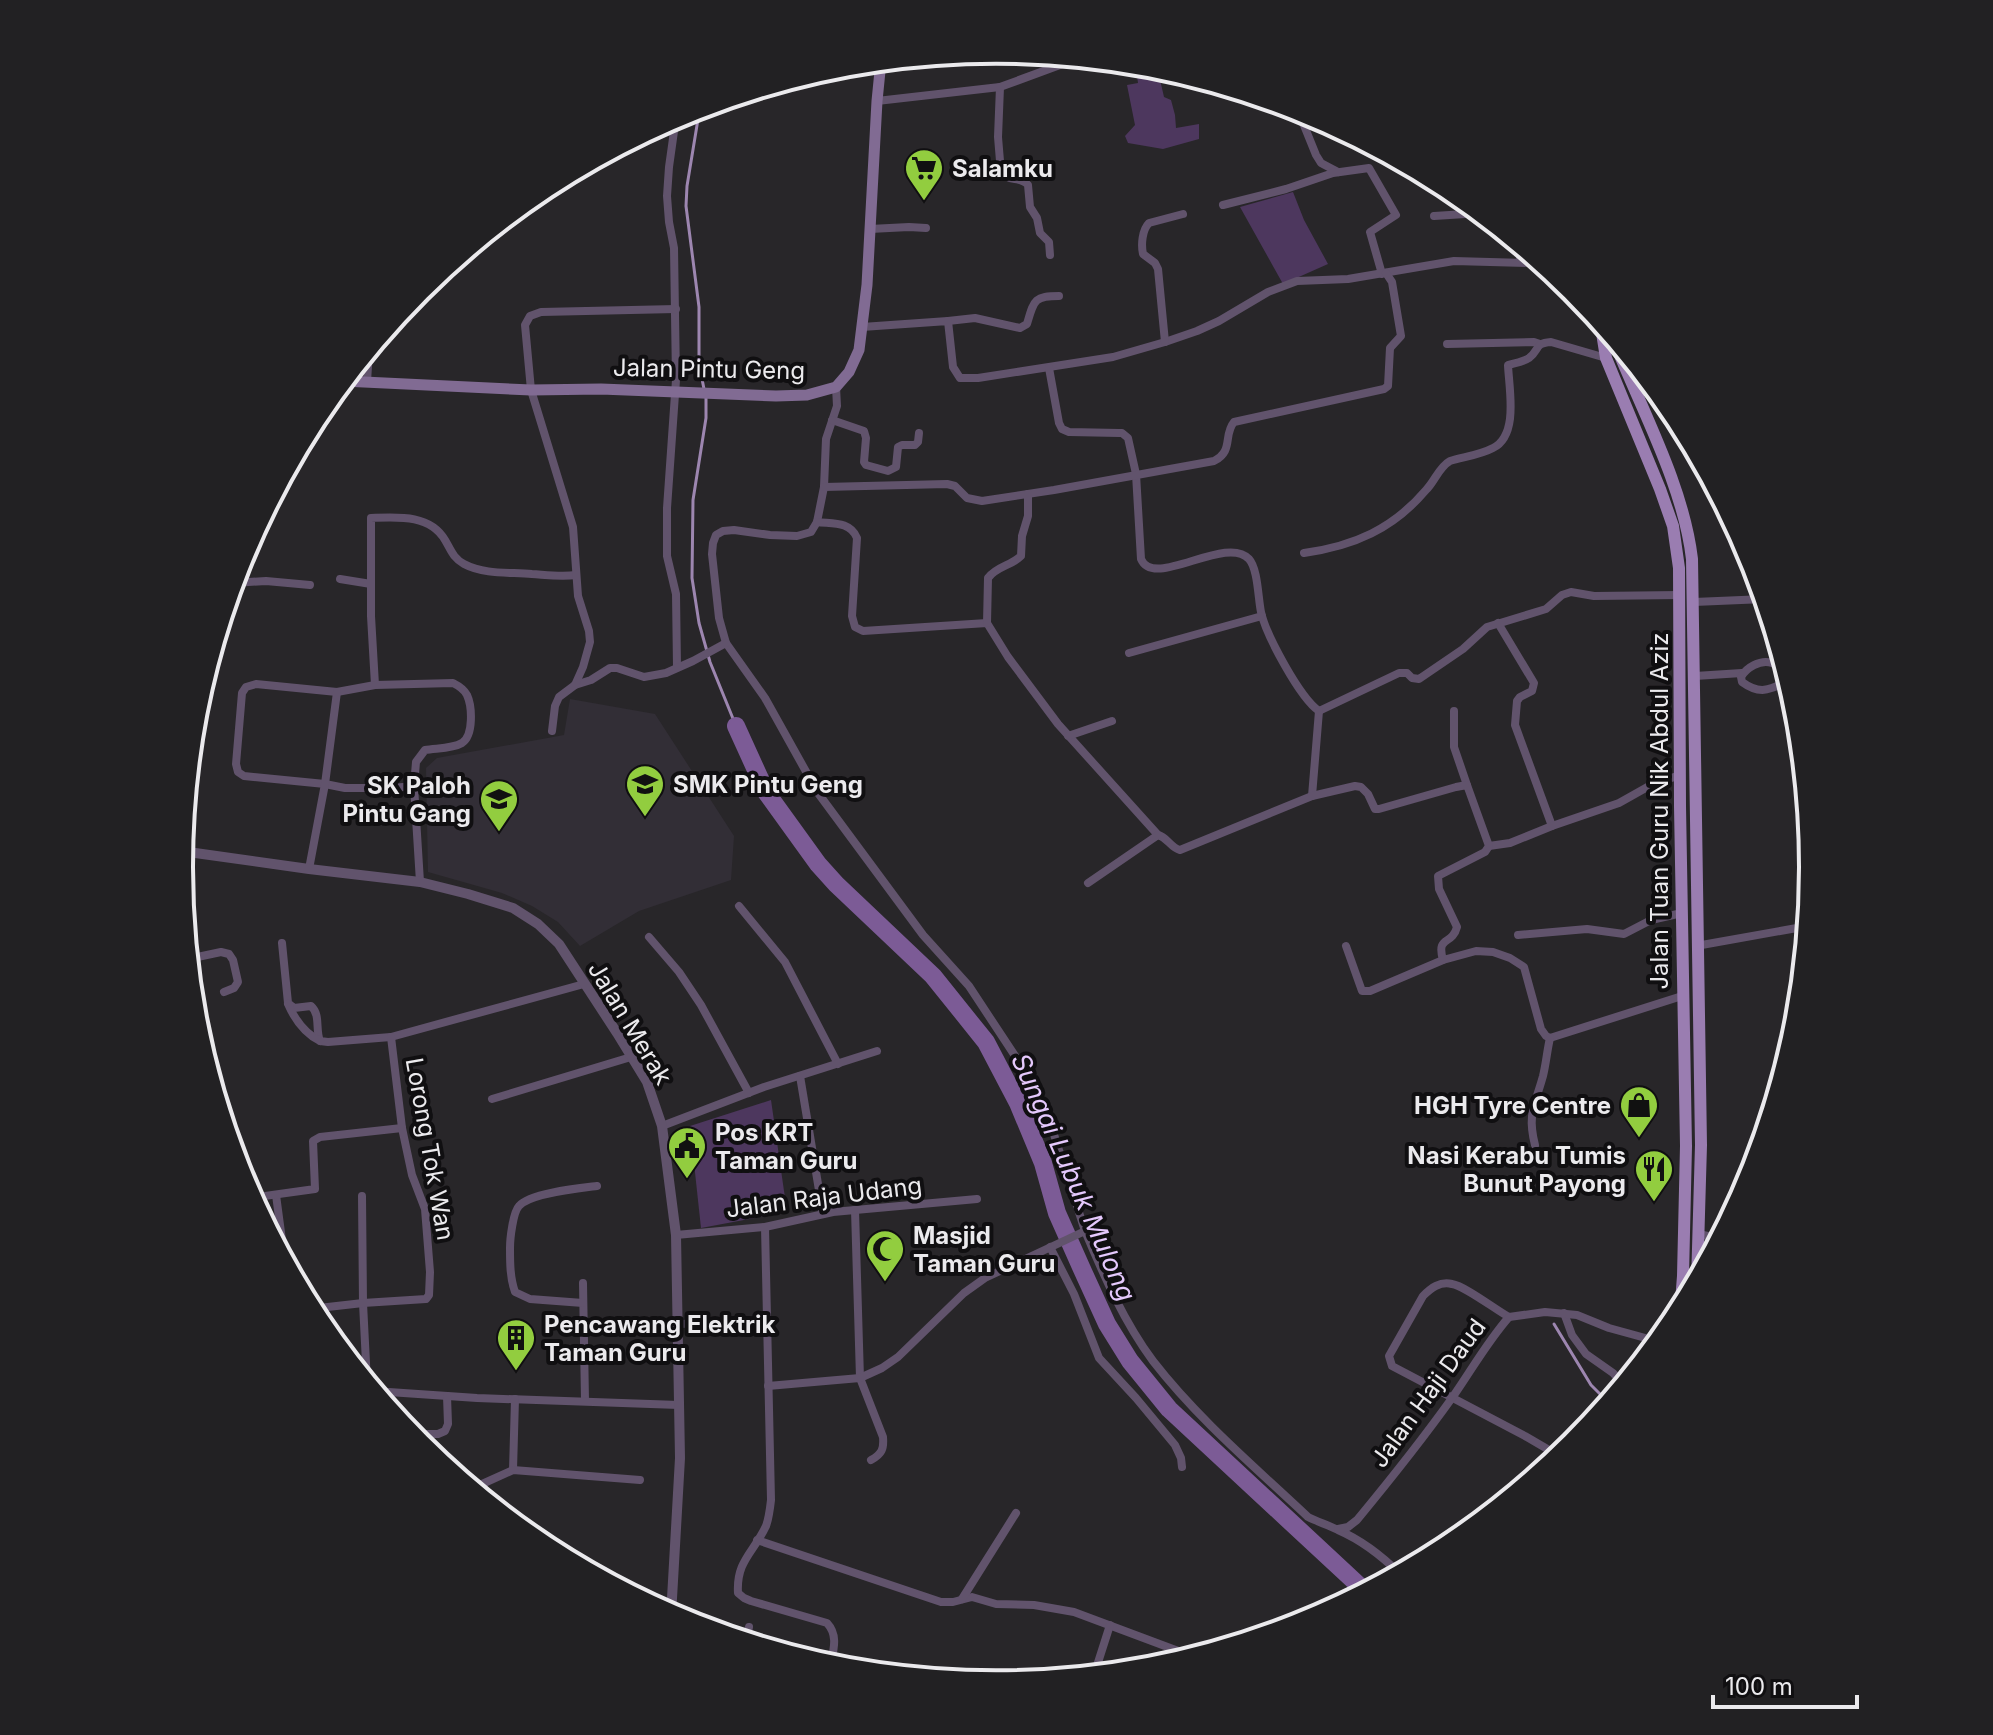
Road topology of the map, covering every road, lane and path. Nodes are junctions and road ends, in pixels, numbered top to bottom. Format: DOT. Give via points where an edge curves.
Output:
graph roads {
  1 [pos="1056,67"];
  2 [pos="880,73"];
  3 [pos="1000,87"];
  4 [pos="877,101"];
  5 [pos="1305,125"];
  6 [pos="674,132"];
  7 [pos="1339,172"];
  8 [pos="1223,205"];
  9 [pos="1183,214"];
  10 [pos="1464,214"];
  11 [pos="1434,216"];
  12 [pos="926,228"];
  13 [pos="870,229"];
  14 [pos="1050,255"];
  15 [pos="1520,258"];
  16 [pos="1520,262"];
  17 [pos="1525,262"];
  18 [pos="1384,274"];
  19 [pos="1059,296"];
  20 [pos="676,309"];
  21 [pos="948,321"];
  22 [pos="862,327"];
  23 [pos="1603,341"];
  24 [pos="1165,342"];
  25 [pos="1447,344"];
  26 [pos="1540,344"];
  27 [pos="1606,358"];
  28 [pos="368,367"];
  29 [pos="1625,367"];
  30 [pos="1049,368"];
  31 [pos="1630,379"];
  32 [pos="1635,379"];
  33 [pos="356,382"];
  34 [pos="367,382"];
  35 [pos="836,387"];
  36 [pos="531,390"];
  37 [pos="832,420"];
  38 [pos="919,433"];
  39 [pos="1136,474"];
  40 [pos="824,487"];
  41 [pos="1028,494"];
  42 [pos="817,522"];
  43 [pos="1304,553"];
  44 [pos="576,575"];
  45 [pos="340,579"];
  46 [pos="246,582"];
  47 [pos="371,584"];
  48 [pos="310,585"];
  49 [pos="1680,595"];
  50 [pos="1754,599"];
  51 [pos="1694,602"];
  52 [pos="1262,616"];
  53 [pos="987,623"];
  54 [pos="1498,623"];
  55 [pos="726,643"];
  56 [pos="1129,653"];
  57 [pos="1774,664"];
  58 [pos="677,667"];
  59 [pos="1742,673"];
  60 [pos="1695,676"];
  61 [pos="375,685"];
  62 [pos="575,685"];
  63 [pos="1779,685"];
  64 [pos="337,692"];
  65 [pos="1319,711"];
  66 [pos="1454,711"];
  67 [pos="1112,721"];
  68 [pos="552,731"];
  69 [pos="1068,736"];
  70 [pos="1680,775"];
  71 [pos="325,784"];
  72 [pos="1467,785"];
  73 [pos="414,786"];
  74 [pos="1312,796"];
  75 [pos="1552,826"];
  76 [pos="1158,835"];
  77 [pos="1489,846"];
  78 [pos="194,853"];
  79 [pos="309,869"];
  80 [pos="420,882"];
  81 [pos="1088,883"];
  82 [pos="739,906"];
  83 [pos="1682,913"];
  84 [pos="1797,928"];
  85 [pos="1518,935"];
  86 [pos="649,937"];
  87 [pos="282,943"];
  88 [pos="1346,946"];
  89 [pos="1696,946"];
  90 [pos="199,957"];
  91 [pos="1443,960"];
  92 [pos="584,984"];
  93 [pos="224,992"];
  94 [pos="1682,996"];
  95 [pos="288,1003"];
  96 [pos="391,1037"];
  97 [pos="1550,1038"];
  98 [pos="320,1041"];
  99 [pos="877,1051"];
  100 [pos="631,1057"];
  101 [pos="838,1064"];
  102 [pos="800,1076"];
  103 [pos="749,1093"];
  104 [pos="492,1099"];
  105 [pos="1699,1122"];
  106 [pos="662,1126"];
  107 [pos="402,1128"];
  108 [pos="1685,1137"];
  109 [pos="1535,1145"];
  110 [pos="597,1186"];
  111 [pos="276,1195"];
  112 [pos="264,1196"];
  113 [pos="362,1196"];
  114 [pos="977,1199"];
  115 [pos="855,1210"];
  116 [pos="823,1214"];
  117 [pos="765,1227"];
  118 [pos="281,1232"];
  119 [pos="1083,1232"];
  120 [pos="1698,1234"];
  121 [pos="676,1235"];
  122 [pos="1709,1237"];
  123 [pos="1053,1246"];
  124 [pos="1697,1259"];
  125 [pos="583,1283"];
  126 [pos="1682,1285"];
  127 [pos="363,1303"];
  128 [pos="583,1303"];
  129 [pos="324,1307"];
  130 [pos="1564,1313"];
  131 [pos="1509,1317"];
  132 [pos="768,1321"];
  133 [pos="678,1324"];
  134 [pos="1647,1339"];
  135 [pos="366,1366"];
  136 [pos="1617,1377"];
  137 [pos="860,1378"];
  138 [pos="768,1386"];
  139 [pos="388,1392"];
  140 [pos="447,1396"];
  141 [pos="1453,1397"];
  142 [pos="515,1399"];
  143 [pos="585,1401"];
  144 [pos="679,1405"];
  145 [pos="426,1434"];
  146 [pos="1549,1450"];
  147 [pos="871,1460"];
  148 [pos="1182,1467"];
  149 [pos="513,1470"];
  150 [pos="640,1480"];
  151 [pos="482,1484"];
  152 [pos="1016,1513"];
  153 [pos="1336,1529"];
  154 [pos="757,1540"];
  155 [pos="1392,1566"];
  156 [pos="962,1600"];
  157 [pos="672,1602"];
  158 [pos="1110,1625"];
  159 [pos="749,1627"];
  160 [pos="748,1631"];
  161 [pos="1177,1650"];
  162 [pos="833,1654"];
  163 [pos="1097,1664"];
  1 -- 3 [label="street"];
  2 -- 4 [label="main road, Jalan Pintu Geng"];
  3 -- 4 [label="street"];
  3 -- 14 [label="street" via="1001,173 1028,185 1030,207 1049,242"];
  4 -- 13 [label="main road, Jalan Pintu Geng"];
  5 -- 7 [label="street" via="1321,163"];
  6 -- 20 [label="street" via="667,196"];
  7 -- 8 [label="street"];
  7 -- 18 [label="street" via="1369,168 1396,215 1370,232"];
  9 -- 24 [label="street" via="1149,223 1143,239 1143,254 1158,269"];
  10 -- 11 [label="street"];
  12 -- 13 [label="street"];
  13 -- 22 [label="main road, Jalan Pintu Geng"];
  15 -- 16 [label="street"];
  16 -- 17 [label="street"];
  16 -- 18 [label="street" via="1454,261"];
  18 -- 24 [label="street" via="1297,281"];
  18 -- 39 [label="street" via="1392,282 1401,336 1390,348 1388,386 1240,420 1230,427 1226,448 1214,461"];
  19 -- 21 [label="street" via="1037,299 1027,324 1020,328 975,318"];
  20 -- 36 [label="street" via="530,316 525,325"];
  20 -- 58 [label="street" via="667,556 676,594"];
  21 -- 22 [label="street"];
  21 -- 30 [label="street" via="953,367 960,378"];
  22 -- 35 [label="main road, Jalan Pintu Geng" via="855,361"];
  23 -- 27 [label="main road, Jalan Tuan Guru Nik Abdul Aziz"];
  24 -- 30 [label="street"];
  25 -- 26 [label="street"];
  26 -- 27 [label="street" via="1551,342"];
  26 -- 43 [label="street" via="1529,358 1508,365 1509,430 1499,444 1443,465 1413,504 1384,528 1345,545"];
  27 -- 49 [label="main road, Jalan Tuan Guru Nik Abdul Aziz" via="1673,526"];
  28 -- 34 [label="street"];
  29 -- 31 [label="main road, Jalan Tuan Guru Nik Abdul Aziz"];
  30 -- 39 [label="street" via="1062,429 1122,433 1128,438"];
  31 -- 32 [label="street"];
  31 -- 51 [label="main road, Jalan Tuan Guru Nik Abdul Aziz" via="1686,521"];
  33 -- 34 [label="main road, Jalan Pintu Geng"];
  34 -- 36 [label="main road, Jalan Pintu Geng"];
  35 -- 36 [label="main road, Jalan Pintu Geng" via="776,396"];
  35 -- 37 [label="street"];
  36 -- 44 [label="street" via="573,527"];
  37 -- 38 [label="street" via="864,431 864,462 888,471 896,467 898,447 915,445"];
  37 -- 40 [label="street"];
  39 -- 41 [label="street"];
  39 -- 52 [label="street" via="1144,564 1169,567 1225,553 1246,555 1253,564"];
  40 -- 41 [label="street" via="947,484 982,501"];
  40 -- 42 [label="street"];
  41 -- 53 [label="street" via="1021,556 988,578"];
  42 -- 53 [label="street" via="851,528 857,538 855,627 863,631"];
  42 -- 55 [label="street" via="804,535 734,530 716,535 712,554"];
  44 -- 47 [label="street" via="477,568 451,554 434,526 397,517 371,518"];
  44 -- 62 [label="street" via="590,642"];
  45 -- 47 [label="street"];
  46 -- 48 [label="street"];
  47 -- 61 [label="street"];
  49 -- 54 [label="street" via="1571,592 1546,609"];
  49 -- 70 [label="main road, Jalan Tuan Guru Nik Abdul Aziz"];
  50 -- 51 [label="street"];
  51 -- 60 [label="main road, Jalan Tuan Guru Nik Abdul Aziz"];
  52 -- 56 [label="street"];
  52 -- 65 [label="street" via="1300,690"];
  53 -- 69 [label="street"];
  54 -- 65 [label="street" via="1419,679 1399,673"];
  54 -- 75 [label="street" via="1534,683 1532,691 1517,701 1515,725"];
  55 -- 58 [label="street"];
  55 -- 119 [label="street" via="765,698 818,793 923,935 969,986 1025,1071 1049,1119"];
  57 -- 59 [label="street" via="1757,664"];
  58 -- 62 [label="street" via="644,677 610,668"];
  59 -- 60 [label="street"];
  59 -- 63 [label="street" via="1742,682 1755,690"];
  60 -- 89 [label="main road, Jalan Tuan Guru Nik Abdul Aziz"];
  61 -- 64 [label="street"];
  61 -- 73 [label="street" via="453,683 467,694 469,732 462,743 420,754"];
  62 -- 68 [label="street" via="559,697"];
  64 -- 71 [label="street"];
  64 -- 71 [label="street" via="256,684 242,693 238,772"];
  65 -- 74 [label="street"];
  66 -- 72 [label="street" via="1454,747"];
  67 -- 69 [label="street"];
  69 -- 76 [label="street"];
  70 -- 75 [label="street"];
  70 -- 83 [label="main road, Jalan Tuan Guru Nik Abdul Aziz"];
  71 -- 73 [label="street"];
  71 -- 79 [label="street"];
  72 -- 74 [label="street" via="1384,809 1375,809 1361,787"];
  72 -- 77 [label="street"];
  73 -- 80 [label="street"];
  74 -- 76 [label="street" via="1183,849"];
  75 -- 77 [label="street"];
  76 -- 81 [label="street"];
  77 -- 91 [label="street" via="1438,876 1457,927 1441,945"];
  78 -- 79 [label="street, Jalan Merak"];
  79 -- 80 [label="street, Jalan Merak"];
  80 -- 92 [label="street, Jalan Merak" via="490,900 531,919 559,944"];
  82 -- 101 [label="street" via="785,962"];
  83 -- 85 [label="street" via="1624,934 1587,929"];
  83 -- 94 [label="main road, Jalan Tuan Guru Nik Abdul Aziz"];
  84 -- 89 [label="street"];
  86 -- 103 [label="street" via="694,994"];
  87 -- 95 [label="street"];
  88 -- 91 [label="street" via="1362,991"];
  89 -- 105 [label="main road, Jalan Tuan Guru Nik Abdul Aziz"];
  90 -- 93 [label="street" via="221,952 232,956 238,982"];
  91 -- 97 [label="street" via="1493,952 1524,967 1541,1029"];
  92 -- 96 [label="street"];
  92 -- 100 [label="street, Jalan Merak"];
  94 -- 97 [label="street"];
  94 -- 108 [label="main road, Jalan Tuan Guru Nik Abdul Aziz"];
  95 -- 98 [label="street" via="299,1024"];
  95 -- 98 [label="street" via="315,1010"];
  96 -- 98 [label="street"];
  96 -- 107 [label="street, Lorong Tok Wan"];
  97 -- 109 [label="street" via="1531,1114"];
  99 -- 101 [label="street"];
  100 -- 104 [label="street"];
  100 -- 106 [label="street, Jalan Merak" via="647,1082"];
  101 -- 102 [label="street"];
  102 -- 103 [label="street"];
  102 -- 116 [label="street"];
  103 -- 106 [label="street"];
  105 -- 108 [label="main road" via="1695,1133"];
  105 -- 120 [label="main road, Jalan Tuan Guru Nik Abdul Aziz"];
  106 -- 121 [label="street, Jalan Merak"];
  107 -- 111 [label="street" via="320,1137 313,1141 315,1189"];
  107 -- 127 [label="street, Lorong Tok Wan" via="425,1209 429,1295 414,1301"];
  108 -- 126 [label="main road, Jalan Tuan Guru Nik Abdul Aziz"];
  110 -- 128 [label="street" via="531,1198 520,1205 510,1243 515,1292 530,1299"];
  111 -- 112 [label="street"];
  111 -- 118 [label="street"];
  113 -- 127 [label="street"];
  114 -- 115 [label="street, Jalan Raja Udang"];
  115 -- 116 [label="street, Jalan Raja Udang"];
  115 -- 137 [label="street"];
  116 -- 117 [label="street, Jalan Raja Udang"];
  117 -- 121 [label="street, Jalan Raja Udang"];
  117 -- 132 [label="street"];
  119 -- 123 [label="street"];
  119 -- 153 [label="street" via="1153,1361 1203,1418 1308,1517"];
  120 -- 122 [label="street"];
  120 -- 124 [label="main road, Jalan Tuan Guru Nik Abdul Aziz"];
  121 -- 133 [label="street, Jalan Merak"];
  123 -- 137 [label="street" via="974,1285 898,1357"];
  123 -- 148 [label="street" via="1099,1358 1175,1445"];
  125 -- 128 [label="street"];
  127 -- 129 [label="street"];
  127 -- 135 [label="street"];
  128 -- 143 [label="street"];
  130 -- 131 [label="street, Jalan Haji Daud"];
  130 -- 134 [label="street, Jalan Haji Daud"];
  130 -- 136 [label="street" via="1586,1354"];
  131 -- 141 [label="street, Jalan Haji Daud"];
  131 -- 141 [label="street" via="1455,1284 1441,1284 1423,1296 1390,1362"];
  132 -- 133 [label="street"];
  132 -- 138 [label="street"];
  133 -- 144 [label="street, Jalan Merak"];
  137 -- 138 [label="street"];
  137 -- 147 [label="street" via="883,1437 882,1451"];
  138 -- 154 [label="street" via="771,1500"];
  139 -- 140 [label="street"];
  140 -- 142 [label="street"];
  140 -- 145 [label="street" via="445,1431"];
  141 -- 146 [label="street"];
  141 -- 153 [label="street, Jalan Haji Daud" via="1357,1520"];
  142 -- 143 [label="street"];
  142 -- 149 [label="street"];
  143 -- 144 [label="street"];
  144 -- 157 [label="street, Jalan Merak"];
  149 -- 150 [label="street"];
  149 -- 151 [label="street"];
  152 -- 156 [label="street"];
  153 -- 155 [label="street"];
  154 -- 156 [label="street" via="941,1602"];
  154 -- 162 [label="street" via="739,1572 738,1593 827,1623 834,1631"];
  156 -- 158 [label="street" via="1034,1605"];
  158 -- 161 [label="street"];
  158 -- 163 [label="street"];
  159 -- 160 [label="street"];
}
